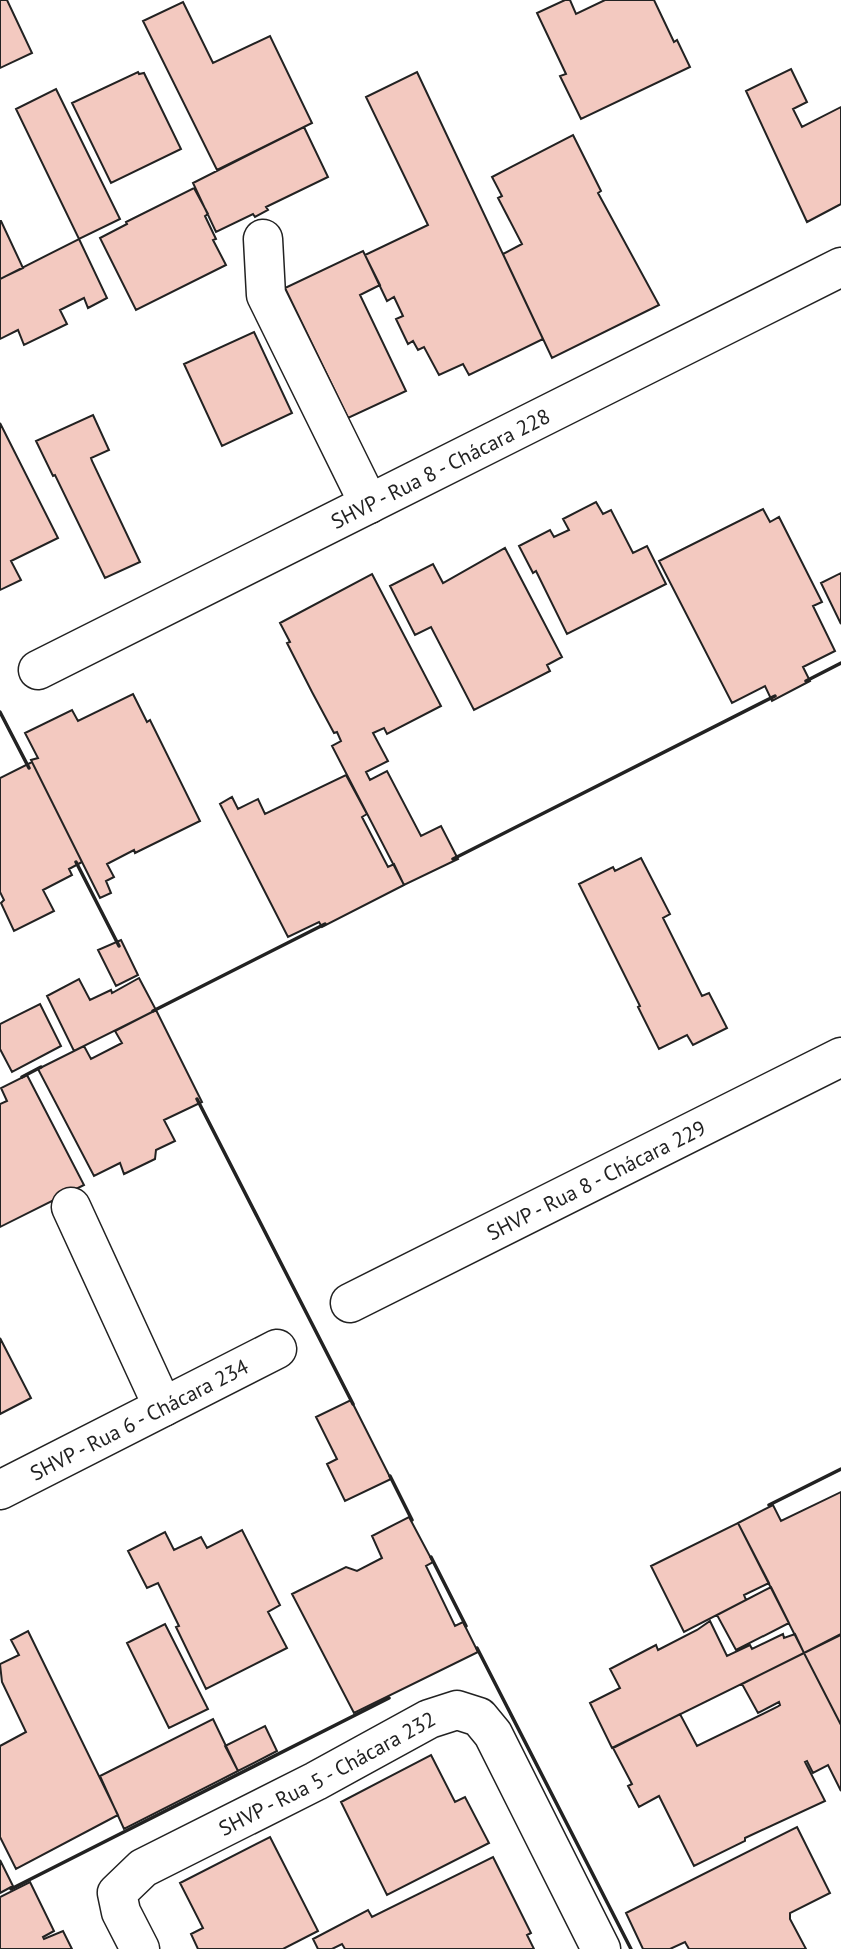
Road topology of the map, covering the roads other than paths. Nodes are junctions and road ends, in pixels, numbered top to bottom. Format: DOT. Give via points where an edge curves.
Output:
graph roads {
  1 [pos="263,239"];
  2 [pos="841,267"];
  3 [pos="369,504"];
  4 [pos="38,670"];
  5 [pos="841,1057"];
  6 [pos="71,1207"];
  7 [pos="350,1303"];
  8 [pos="276,1349"];
  9 [pos="163,1407"];
  10 [pos="0,1490"];
  11 [pos="140,1949"];
  12 [pos="601,1949"];
  1 -- 3 [label="street" via="266,295"];
  2 -- 3 [label="street, SHVP - Rua 8 - Chácara 228"];
  3 -- 4 [label="street, SHVP - Rua 8 - Chácara 228"];
  5 -- 7 [label="street, SHVP - Rua 8 - Chácara 229"];
  6 -- 9 [label="street"];
  8 -- 9 [label="street, SHVP - Rua 6 - Chácara 234"];
  9 -- 10 [label="street, SHVP - Rua 6 - Chácara 234"];
  11 -- 12 [label="street, SHVP - Rua 5 - Chácara 232" via="121,1912 117,1893 143,1868 429,1719 457,1710 479,1717 493,1734"];
}
